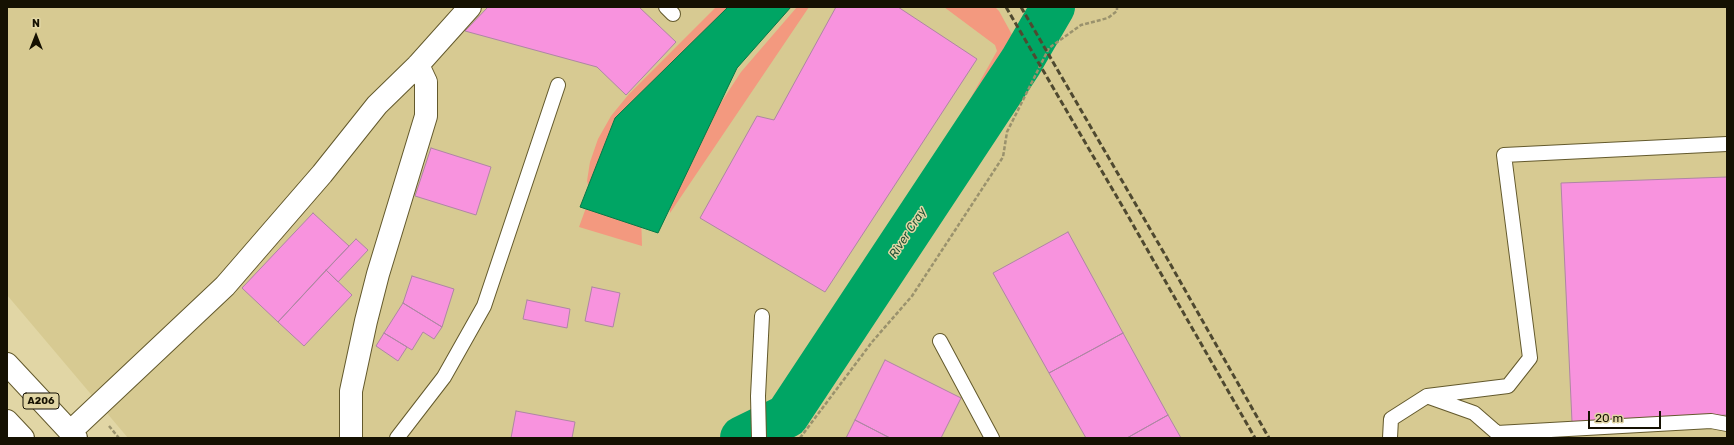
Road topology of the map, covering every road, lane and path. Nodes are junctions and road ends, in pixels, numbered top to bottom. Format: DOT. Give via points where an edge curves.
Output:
graph roads {
  1 [pos="470,7"];
  2 [pos="1117,7"];
  3 [pos="418,65"];
  4 [pos="558,85"];
  5 [pos="1727,144"];
  6 [pos="762,316"];
  7 [pos="940,341"];
  8 [pos="7,364"];
  9 [pos="1427,396"];
  10 [pos="104,420"];
  11 [pos="7,421"];
  12 [pos="1727,424"];
  13 [pos="73,435"];
  14 [pos="23,438"];
  15 [pos="119,438"];
  16 [pos="351,438"];
  17 [pos="397,438"];
  18 [pos="759,438"];
  19 [pos="800,438"];
  20 [pos="992,438"];
  21 [pos="1390,438"];
  1 -- 3 [label="street"];
  2 -- 19 [label="path" via="1117,11 1108,18 1080,25 1048,48 1007,132 1003,157 912,296 872,342"];
  3 -- 13 [label="street" via="377,105 322,174 225,286"];
  3 -- 16 [label="street" via="426,82 426,116 366,321 352,391"];
  4 -- 17 [label="lane" via="484,306 444,376"];
  5 -- 9 [label="lane" via="1504,155 1530,358 1508,386"];
  6 -- 18 [label="lane"];
  7 -- 20 [label="lane"];
  8 -- 13 [label="street, A206"];
  9 -- 12 [label="lane" via="1474,414 1497,433 1711,421"];
  9 -- 21 [label="lane" via="1391,419"];
  10 -- 15 [label="path"];
  11 -- 14 [label="street"];
}
